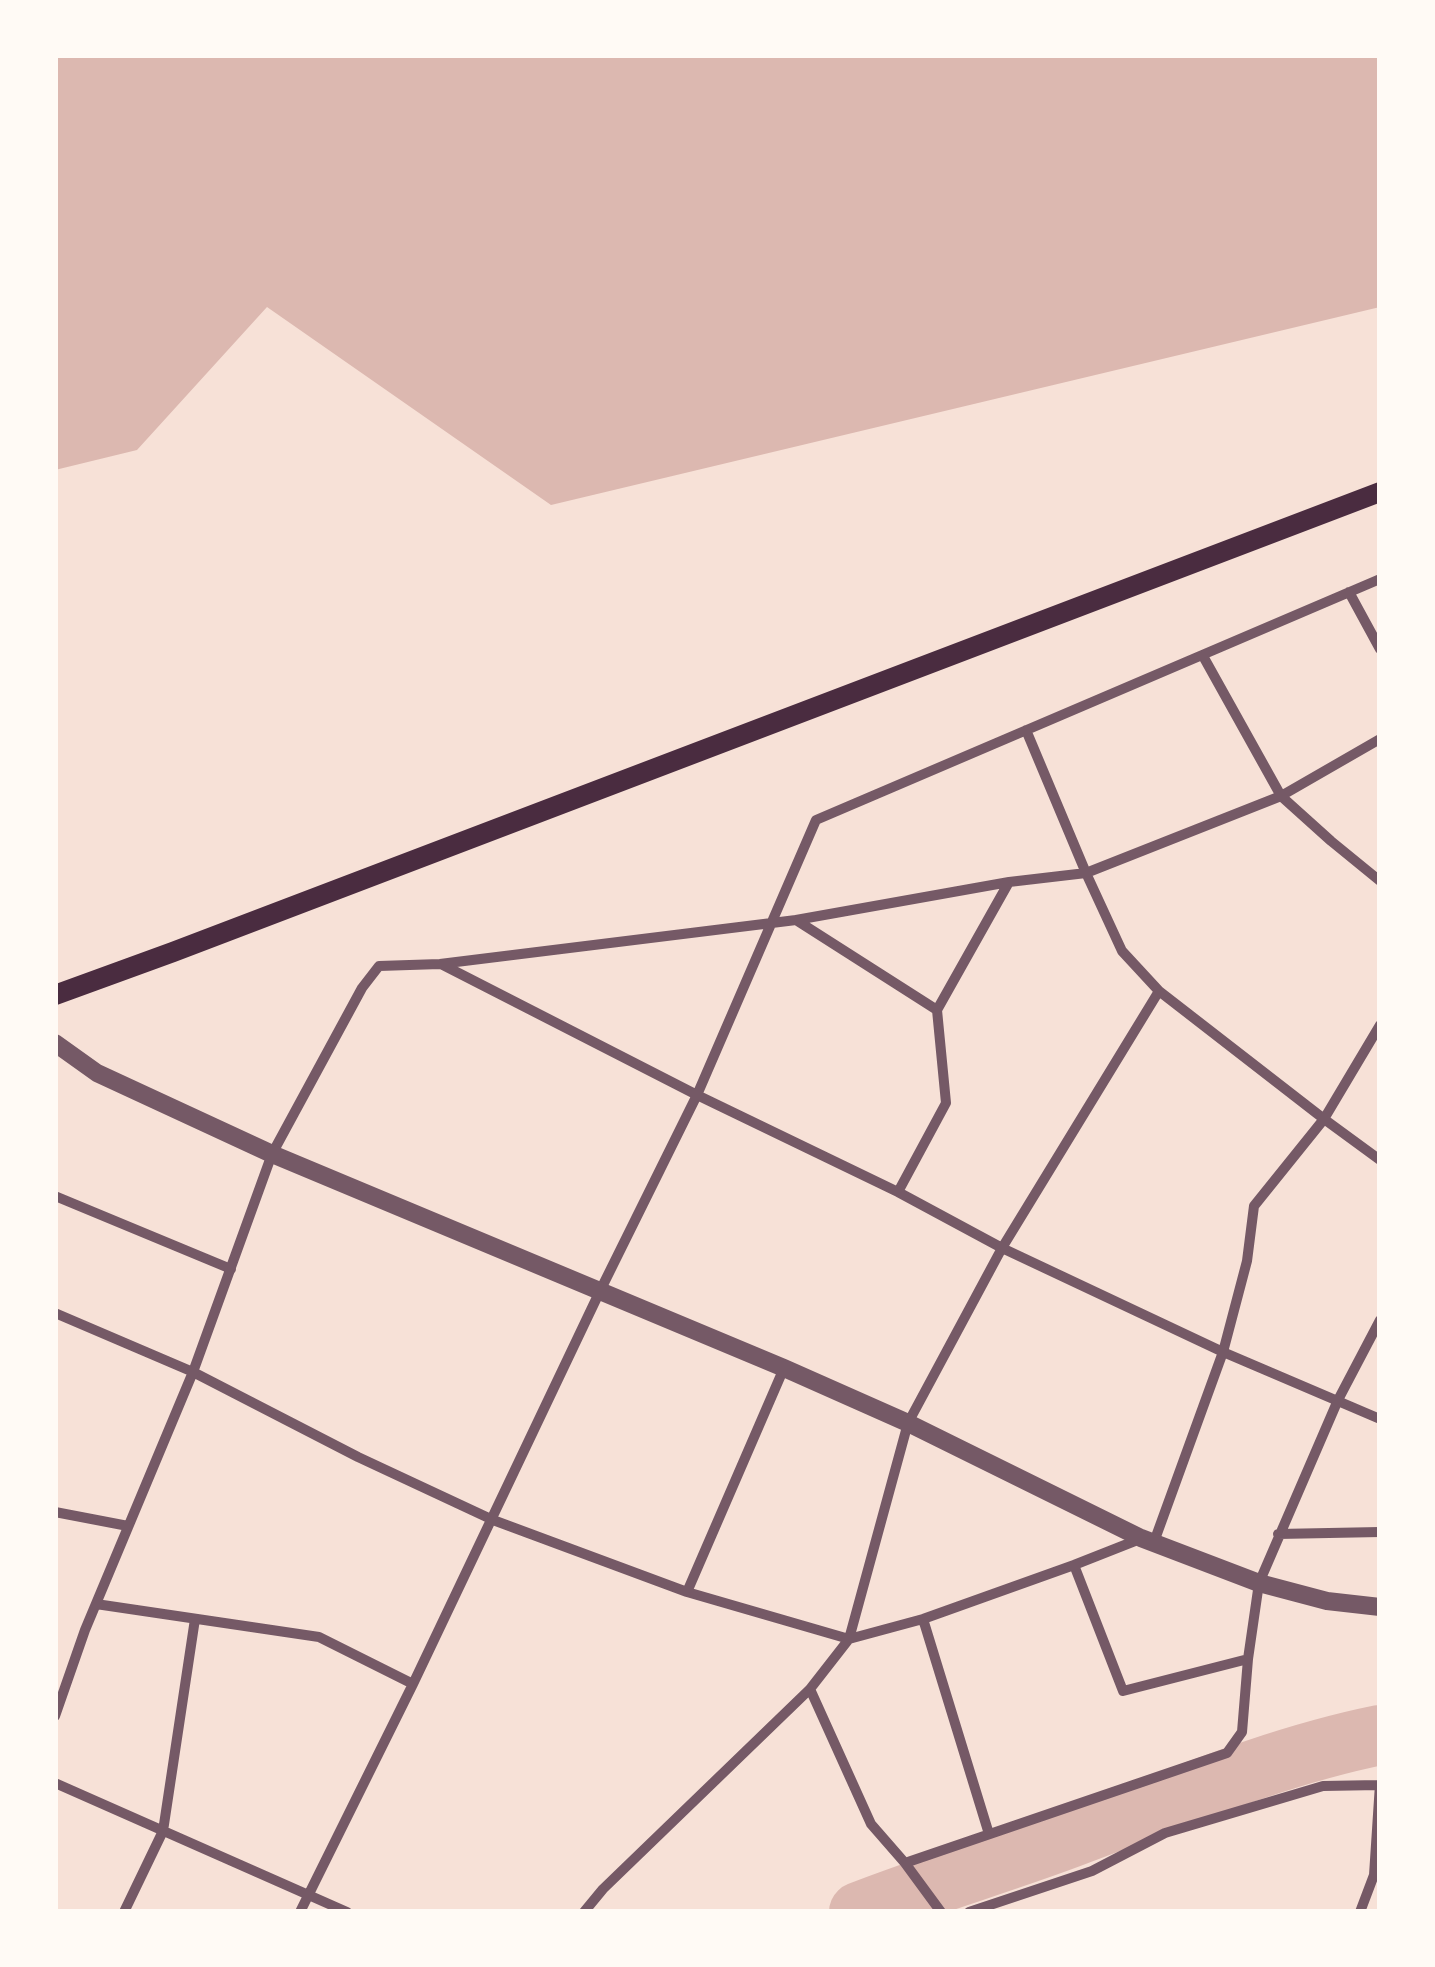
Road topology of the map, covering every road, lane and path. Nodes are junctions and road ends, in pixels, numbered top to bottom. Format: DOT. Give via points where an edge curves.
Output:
graph roads {
  1 [pos="1380,492"];
  2 [pos="1380,579"];
  3 [pos="1349,592"];
  4 [pos="1380,650"];
  5 [pos="1203,656"];
  6 [pos="1026,730"];
  7 [pos="1380,739"];
  8 [pos="1281,796"];
  9 [pos="1086,873"];
  10 [pos="1380,881"];
  11 [pos="1008,882"];
  12 [pos="796,920"];
  13 [pos="773,923"];
  14 [pos="440,964"];
  15 [pos="1159,991"];
  16 [pos="55,995"];
  17 [pos="937,1010"];
  18 [pos="1380,1025"];
  19 [pos="55,1044"];
  20 [pos="697,1095"];
  21 [pos="1324,1119"];
  22 [pos="272,1154"];
  23 [pos="1380,1160"];
  24 [pos="898,1192"];
  25 [pos="55,1196"];
  26 [pos="1002,1248"];
  27 [pos="231,1268"];
  28 [pos="600,1291"];
  29 [pos="55,1313"];
  30 [pos="1380,1320"];
  31 [pos="1222,1352"];
  32 [pos="784,1368"];
  33 [pos="193,1372"];
  34 [pos="1338,1400"];
  35 [pos="1380,1419"];
  36 [pos="908,1423"];
  37 [pos="55,1512"];
  38 [pos="492,1520"];
  39 [pos="128,1526"];
  40 [pos="1380,1532"];
  41 [pos="1278,1534"];
  42 [pos="1147,1540"];
  43 [pos="1074,1565"];
  44 [pos="1259,1582"];
  45 [pos="687,1592"];
  46 [pos="96,1604"];
  47 [pos="1380,1606"];
  48 [pos="195,1619"];
  49 [pos="923,1619"];
  50 [pos="849,1639"];
  51 [pos="1248,1659"];
  52 [pos="414,1684"];
  53 [pos="810,1689"];
  54 [pos="55,1716"];
  55 [pos="55,1783"];
  56 [pos="1380,1784"];
  57 [pos="163,1831"];
  58 [pos="989,1834"];
  59 [pos="909,1868"];
  60 [pos="308,1894"];
  61 [pos="939,1910"];
  62 [pos="124,1912"];
  63 [pos="300,1912"];
  64 [pos="348,1912"];
  65 [pos="584,1912"];
  66 [pos="970,1912"];
  67 [pos="1360,1912"];
  1 -- 16 [label="main road"];
  2 -- 3 [label="street"];
  3 -- 4 [label="street"];
  3 -- 5 [label="street"];
  5 -- 6 [label="street"];
  5 -- 8 [label="street"];
  6 -- 9 [label="street"];
  6 -- 13 [label="street" via="816,820"];
  7 -- 8 [label="street"];
  8 -- 9 [label="street"];
  8 -- 10 [label="street"];
  9 -- 11 [label="street"];
  9 -- 15 [label="street" via="1122,951"];
  11 -- 12 [label="street"];
  11 -- 17 [label="street"];
  12 -- 13 [label="street"];
  12 -- 17 [label="street"];
  13 -- 14 [label="street"];
  13 -- 20 [label="street"];
  14 -- 20 [label="street"];
  14 -- 22 [label="street" via="379,966"];
  15 -- 21 [label="street"];
  15 -- 26 [label="street"];
  17 -- 24 [label="street" via="946,1103"];
  18 -- 21 [label="street"];
  19 -- 22 [label="street" via="97,1073"];
  20 -- 24 [label="street"];
  20 -- 28 [label="street"];
  21 -- 23 [label="street"];
  21 -- 31 [label="street" via="1254,1206"];
  22 -- 27 [label="street"];
  22 -- 28 [label="street"];
  24 -- 26 [label="street"];
  25 -- 27 [label="street"];
  26 -- 31 [label="street"];
  26 -- 36 [label="street"];
  27 -- 33 [label="street"];
  28 -- 32 [label="street"];
  28 -- 38 [label="street"];
  29 -- 33 [label="street"];
  30 -- 34 [label="street"];
  31 -- 34 [label="street"];
  31 -- 42 [label="street"];
  32 -- 36 [label="street"];
  32 -- 45 [label="street"];
  33 -- 38 [label="street"];
  33 -- 39 [label="street"];
  34 -- 35 [label="street"];
  34 -- 41 [label="street"];
  36 -- 42 [label="street"];
  36 -- 50 [label="street"];
  37 -- 39 [label="street"];
  38 -- 45 [label="street"];
  38 -- 52 [label="street"];
  39 -- 46 [label="street"];
  40 -- 41 [label="street"];
  41 -- 44 [label="street"];
  42 -- 43 [label="street"];
  42 -- 44 [label="street"];
  43 -- 49 [label="street"];
  43 -- 51 [label="street" via="1123,1691"];
  44 -- 47 [label="street" via="1327,1601"];
  44 -- 51 [label="street"];
  45 -- 50 [label="street"];
  46 -- 48 [label="street"];
  46 -- 54 [label="street"];
  48 -- 52 [label="street" via="319,1637"];
  48 -- 57 [label="street"];
  49 -- 50 [label="street"];
  49 -- 58 [label="street"];
  50 -- 53 [label="street"];
  51 -- 58 [label="street" via="1242,1732 1226,1754"];
  52 -- 60 [label="street"];
  53 -- 59 [label="street" via="870,1824"];
  53 -- 65 [label="street"];
  55 -- 57 [label="street"];
  56 -- 66 [label="street" via="1322,1786 1165,1833 1092,1871"];
  56 -- 67 [label="street" via="1374,1875"];
  57 -- 60 [label="street"];
  57 -- 62 [label="street"];
  58 -- 59 [label="street"];
  59 -- 61 [label="street"];
  60 -- 63 [label="street"];
  60 -- 64 [label="street"];
}
